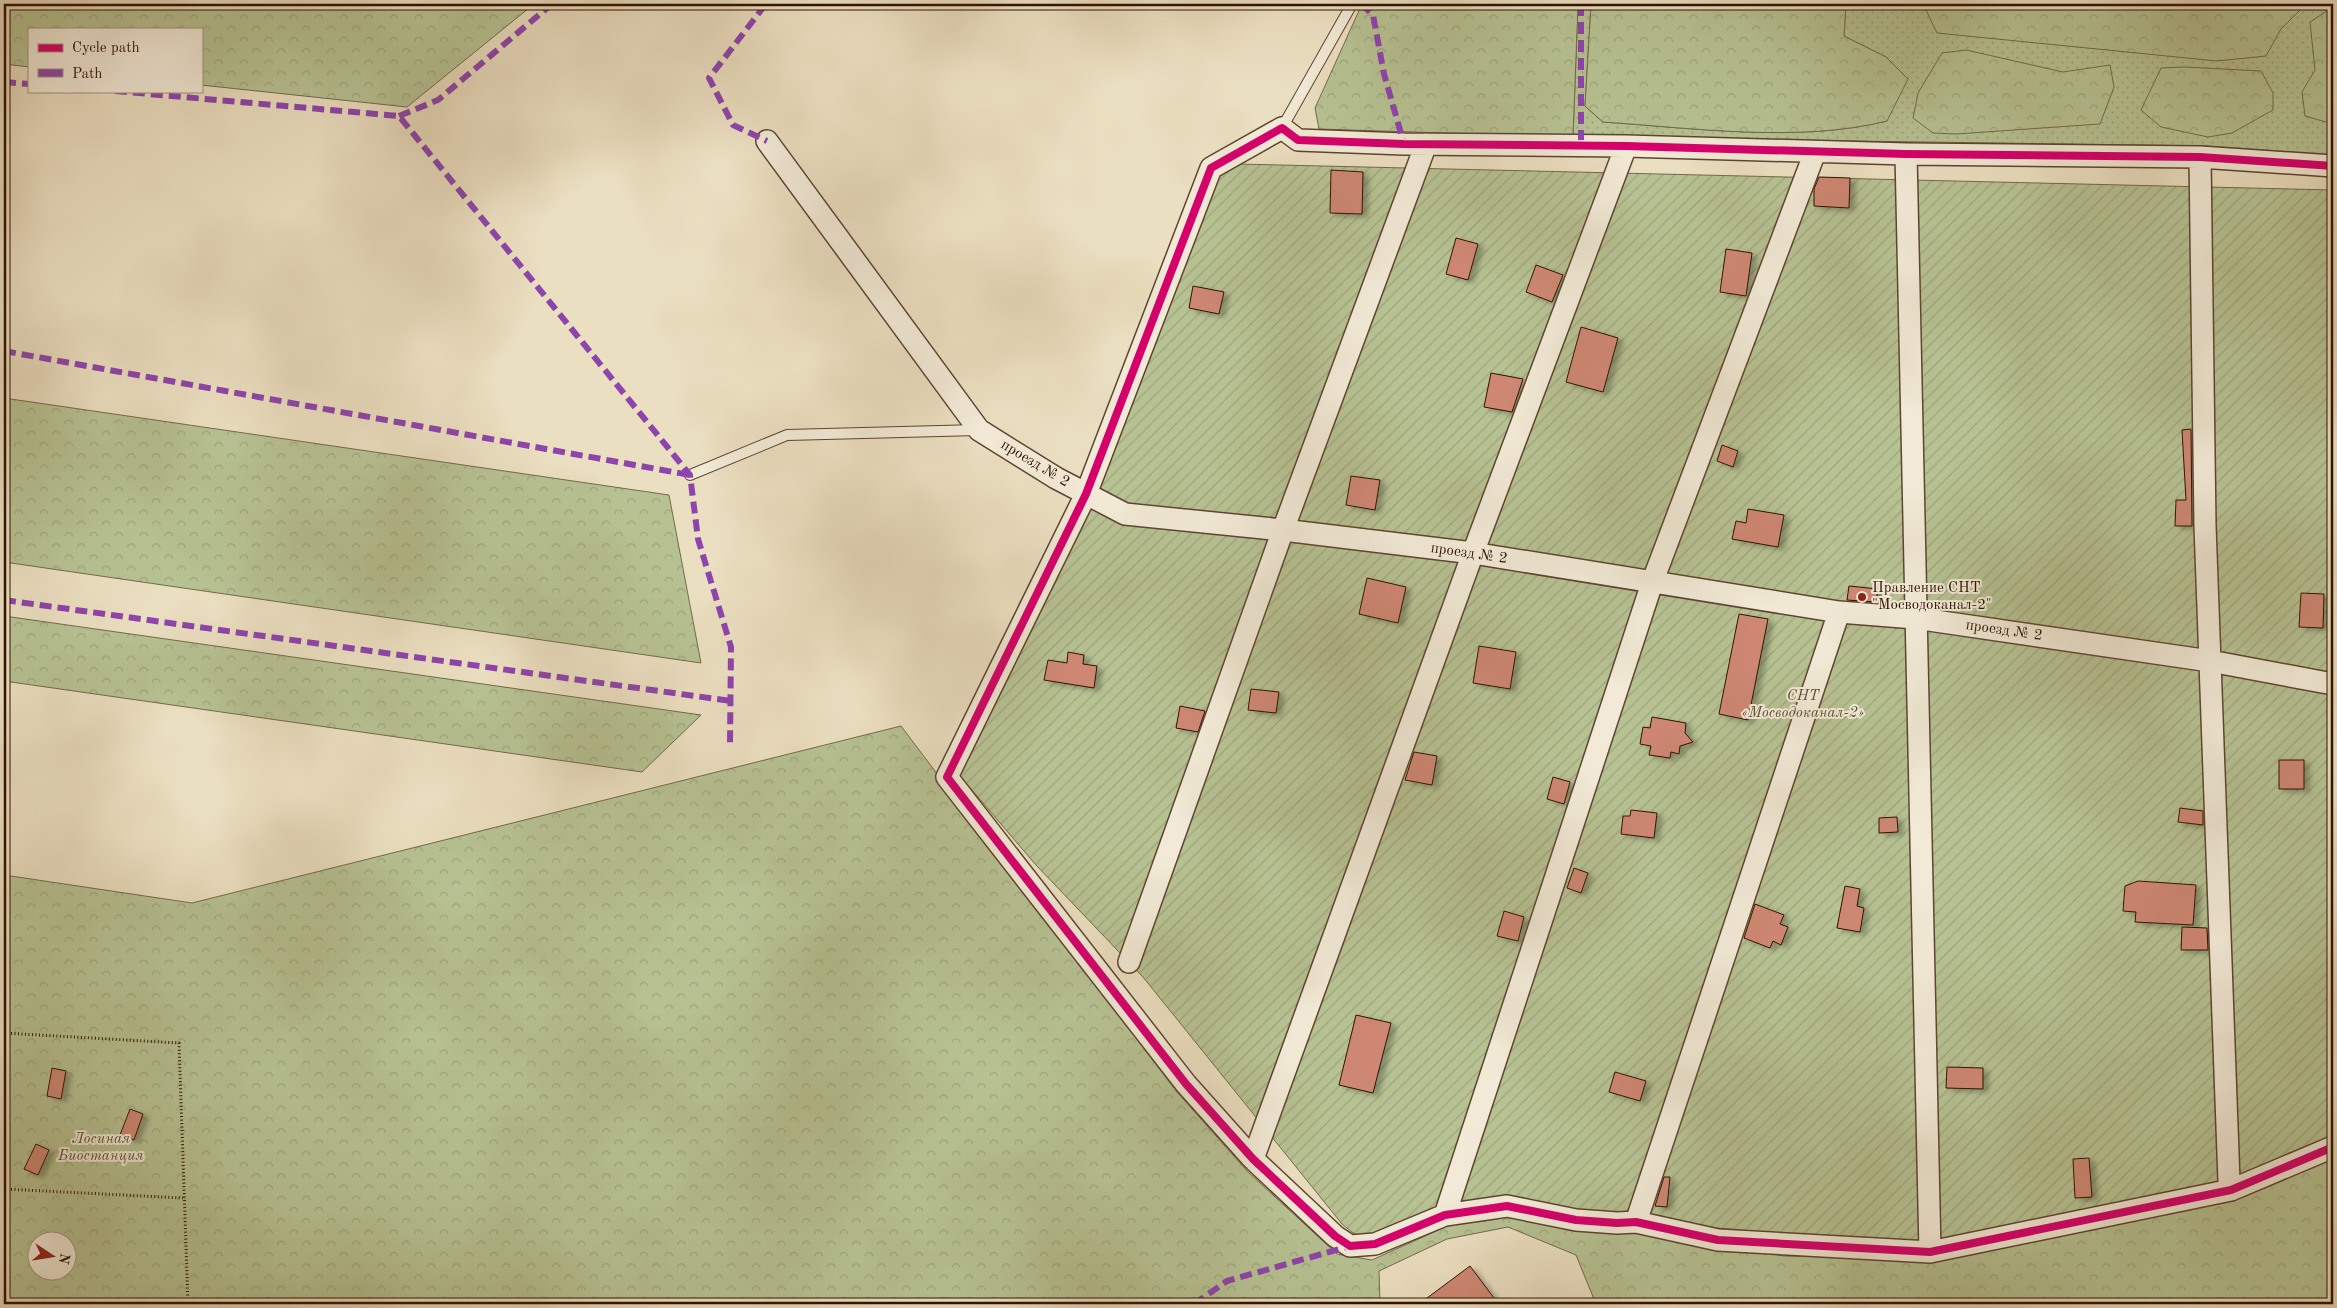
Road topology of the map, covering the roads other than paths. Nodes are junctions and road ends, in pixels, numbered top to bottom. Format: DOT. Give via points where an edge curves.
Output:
graph roads {
  1 [pos="1352,4"];
  2 [pos="1282,128"];
  3 [pos="767,141"];
  4 [pos="1426,144"];
  5 [pos="1626,146"];
  6 [pos="1815,152"];
  7 [pos="1906,154"];
  8 [pos="2200,157"];
  9 [pos="2333,166"];
  10 [pos="979,430"];
  11 [pos="690,475"];
  12 [pos="1086,494"];
  13 [pos="1283,530"];
  14 [pos="1473,553"];
  15 [pos="1652,584"];
  16 [pos="1839,612"];
  17 [pos="1915,618"];
  18 [pos="2210,661"];
  19 [pos="2333,675"];
  20 [pos="2333,684"];
  21 [pos="2333,689"];
  22 [pos="1129,962"];
  23 [pos="2333,1147"];
  24 [pos="1253,1159"];
  25 [pos="2230,1186"];
  26 [pos="1445,1215"];
  27 [pos="1636,1222"];
  28 [pos="1930,1252"];
  1 -- 2 [label="lane"];
  2 -- 4 [label="street" via="1298,140"];
  2 -- 12 [label="street" via="1211,168"];
  3 -- 10 [label="street, проезд № 2"];
  4 -- 5 [label="street"];
  4 -- 13 [label="street"];
  5 -- 6 [label="street"];
  5 -- 14 [label="street"];
  6 -- 7 [label="street"];
  6 -- 15 [label="street"];
  7 -- 8 [label="street"];
  7 -- 17 [label="street"];
  8 -- 9 [label="street"];
  8 -- 18 [label="street"];
  10 -- 11 [label="lane" via="787,435"];
  10 -- 12 [label="street, проезд № 2"];
  12 -- 13 [label="street, проезд № 2" via="1125,514"];
  12 -- 24 [label="street" via="947,777 1186,1084"];
  13 -- 14 [label="street, проезд № 2"];
  13 -- 22 [label="street"];
  14 -- 15 [label="street, проезд № 2"];
  14 -- 24 [label="street"];
  15 -- 16 [label="street, проезд № 2"];
  15 -- 26 [label="street"];
  16 -- 17 [label="street, проезд № 2"];
  16 -- 27 [label="street"];
  17 -- 18 [label="street, проезд № 2"];
  17 -- 28 [label="street"];
  18 -- 20 [label="street, проезд № 2"];
  18 -- 25 [label="street"];
  19 -- 20 [label="street"];
  20 -- 21 [label="street"];
  23 -- 25 [label="street"];
  24 -- 26 [label="street" via="1335,1236 1350,1246 1374,1244"];
  25 -- 28 [label="street"];
  26 -- 27 [label="street" via="1506,1206 1576,1220"];
  27 -- 28 [label="street" via="1718,1240"];
}
